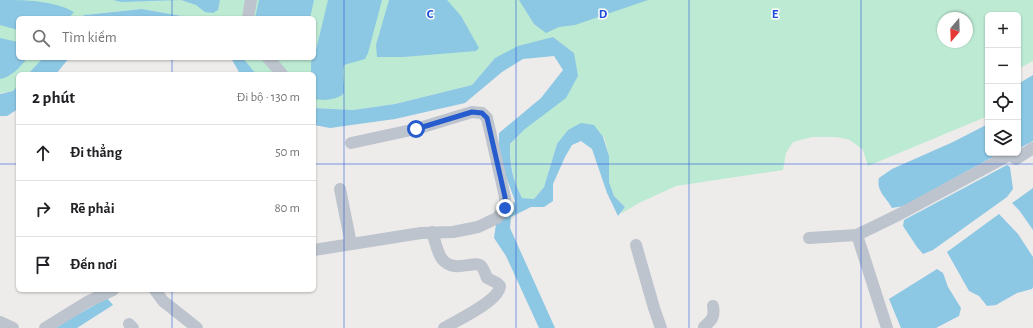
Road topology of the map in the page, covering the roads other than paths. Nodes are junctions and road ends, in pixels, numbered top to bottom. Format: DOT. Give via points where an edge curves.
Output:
graph roads {
  1 [pos="252,0"];
  2 [pos="248,16"];
  3 [pos="270,60"];
  4 [pos="280,72"];
  5 [pos="351,143"];
  6 [pos="1033,148"];
  7 [pos="1006,156"];
  8 [pos="1013,156"];
  9 [pos="1021,156"];
  10 [pos="1021,156"];
  11 [pos="340,189"];
  12 [pos="432,232"];
  13 [pos="857,235"];
  14 [pos="809,238"];
  15 [pos="351,244"];
  16 [pos="636,246"];
  17 [pos="316,250"];
  18 [pos="109,292"];
  19 [pos="156,292"];
  20 [pos="713,306"];
  21 [pos="0,322"];
  22 [pos="13,328"];
  23 [pos="45,328"];
  24 [pos="197,328"];
  25 [pos="444,328"];
  26 [pos="661,328"];
  27 [pos="703,328"];
  28 [pos="887,328"];
  1 -- 2 [label="street"];
  3 -- 4 [label="street"];
  5 -- 12 [label="street" via="416,129 472,112 482,113 487,118 505,197 505,208 497,218 478,227 453,232"];
  6 -- 10 [label="street"];
  7 -- 13 [label="street"];
  8 -- 9 [label="street" via="1016,159"];
  11 -- 15 [label="street"];
  12 -- 15 [label="street"];
  12 -- 25 [label="street" via="441,257 446,263 461,267 479,264 487,278 500,286 496,296 483,306"];
  13 -- 14 [label="street"];
  13 -- 28 [label="street"];
  15 -- 17 [label="street"];
  16 -- 26 [label="street"];
  18 -- 23 [label="street"];
  19 -- 24 [label="street" via="163,301"];
  20 -- 27 [label="street" via="714,318"];
  21 -- 22 [label="street"];
}
